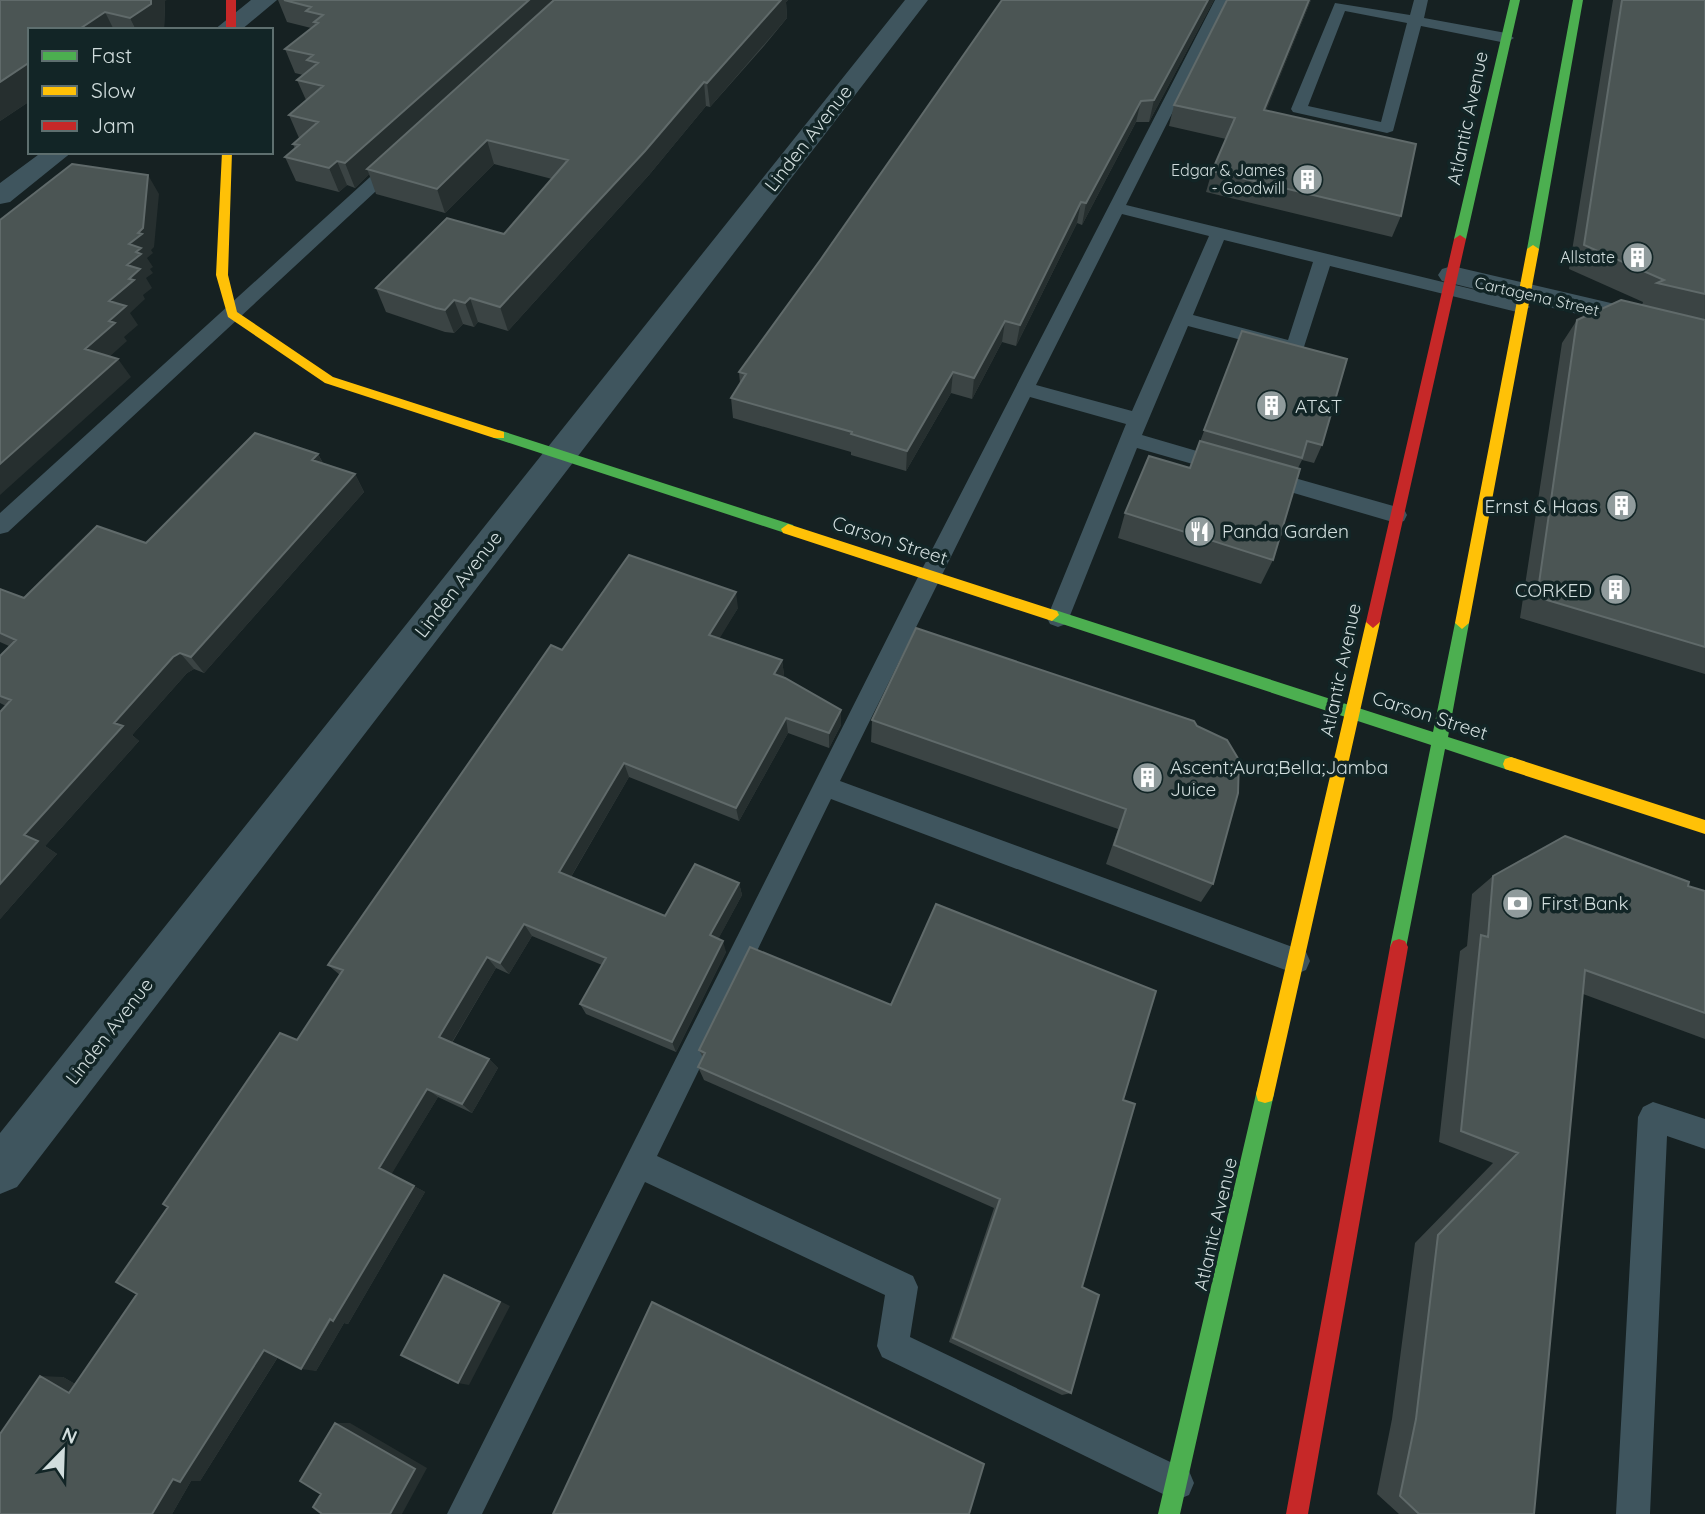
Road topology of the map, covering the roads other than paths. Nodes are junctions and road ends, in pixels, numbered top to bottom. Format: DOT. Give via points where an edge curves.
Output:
graph roads {
  1 [pos="230,0"];
  2 [pos="266,0"];
  3 [pos="917,0"];
  4 [pos="1222,0"];
  5 [pos="1421,0"];
  6 [pos="1515,0"];
  7 [pos="1578,0"];
  8 [pos="1415,21"];
  9 [pos="229,28"];
  10 [pos="1506,38"];
  11 [pos="414,147"];
  12 [pos="56,154"];
  13 [pos="227,154"];
  14 [pos="0,196"];
  15 [pos="1117,208"];
  16 [pos="1219,232"];
  17 [pos="1323,258"];
  18 [pos="1450,282"];
  19 [pos="1523,300"];
  20 [pos="232,314"];
  21 [pos="1180,318"];
  22 [pos="1705,335"];
  23 [pos="1024,388"];
  24 [pos="1134,430"];
  25 [pos="559,454"];
  26 [pos="1396,514"];
  27 [pos="0,526"];
  28 [pos="930,575"];
  29 [pos="1058,618"];
  30 [pos="1352,712"];
  31 [pos="1438,740"];
  32 [pos="825,786"];
  33 [pos="1705,827"];
  34 [pos="1296,961"];
  35 [pos="1705,1134"];
  36 [pos="638,1163"];
  37 [pos="0,1170"];
  38 [pos="1177,1483"];
  39 [pos="464,1514"];
  40 [pos="1169,1514"];
  41 [pos="1297,1514"];
  42 [pos="1633,1514"];
  1 -- 9 [label="main road"];
  2 -- 9 [label="street"];
  3 -- 25 [label="street, Linden Avenue"];
  4 -- 15 [label="lane"];
  5 -- 8 [label="lane"];
  6 -- 10 [label="main road, Atlantic Avenue"];
  7 -- 19 [label="main road"];
  8 -- 8 [label="lane" via="1340,6 1300,109 1387,128"];
  8 -- 10 [label="lane"];
  10 -- 18 [label="main road, Atlantic Avenue"];
  11 -- 20 [label="lane"];
  12 -- 14 [label="street"];
  13 -- 20 [label="main road" via="222,275"];
  15 -- 16 [label="lane"];
  15 -- 23 [label="lane"];
  16 -- 17 [label="lane"];
  16 -- 21 [label="lane"];
  17 -- 18 [label="lane"];
  17 -- 21 [label="lane" via="1295,348"];
  18 -- 19 [label="street, Cartagena Street"];
  18 -- 26 [label="main road, Atlantic Avenue"];
  19 -- 22 [label="street, Cartagena Street"];
  19 -- 31 [label="main road"];
  20 -- 25 [label="main road, Carson Street" via="329,380"];
  20 -- 27 [label="lane"];
  21 -- 24 [label="lane"];
  23 -- 24 [label="lane"];
  23 -- 28 [label="lane"];
  24 -- 26 [label="lane"];
  24 -- 29 [label="lane"];
  25 -- 28 [label="main road, Carson Street"];
  25 -- 37 [label="street, Linden Avenue"];
  26 -- 30 [label="main road, Atlantic Avenue"];
  28 -- 29 [label="main road, Carson Street"];
  28 -- 32 [label="lane"];
  29 -- 30 [label="main road, Carson Street"];
  30 -- 31 [label="main road, Carson Street"];
  30 -- 34 [label="main road, Atlantic Avenue"];
  31 -- 33 [label="main road, Carson Street"];
  31 -- 41 [label="main road"];
  32 -- 34 [label="lane"];
  32 -- 36 [label="lane"];
  34 -- 38 [label="main road, Atlantic Avenue"];
  35 -- 42 [label="lane" via="1653,1117"];
  36 -- 38 [label="lane" via="902,1287 894,1346"];
  36 -- 39 [label="lane"];
  38 -- 40 [label="main road, Atlantic Avenue"];
}
